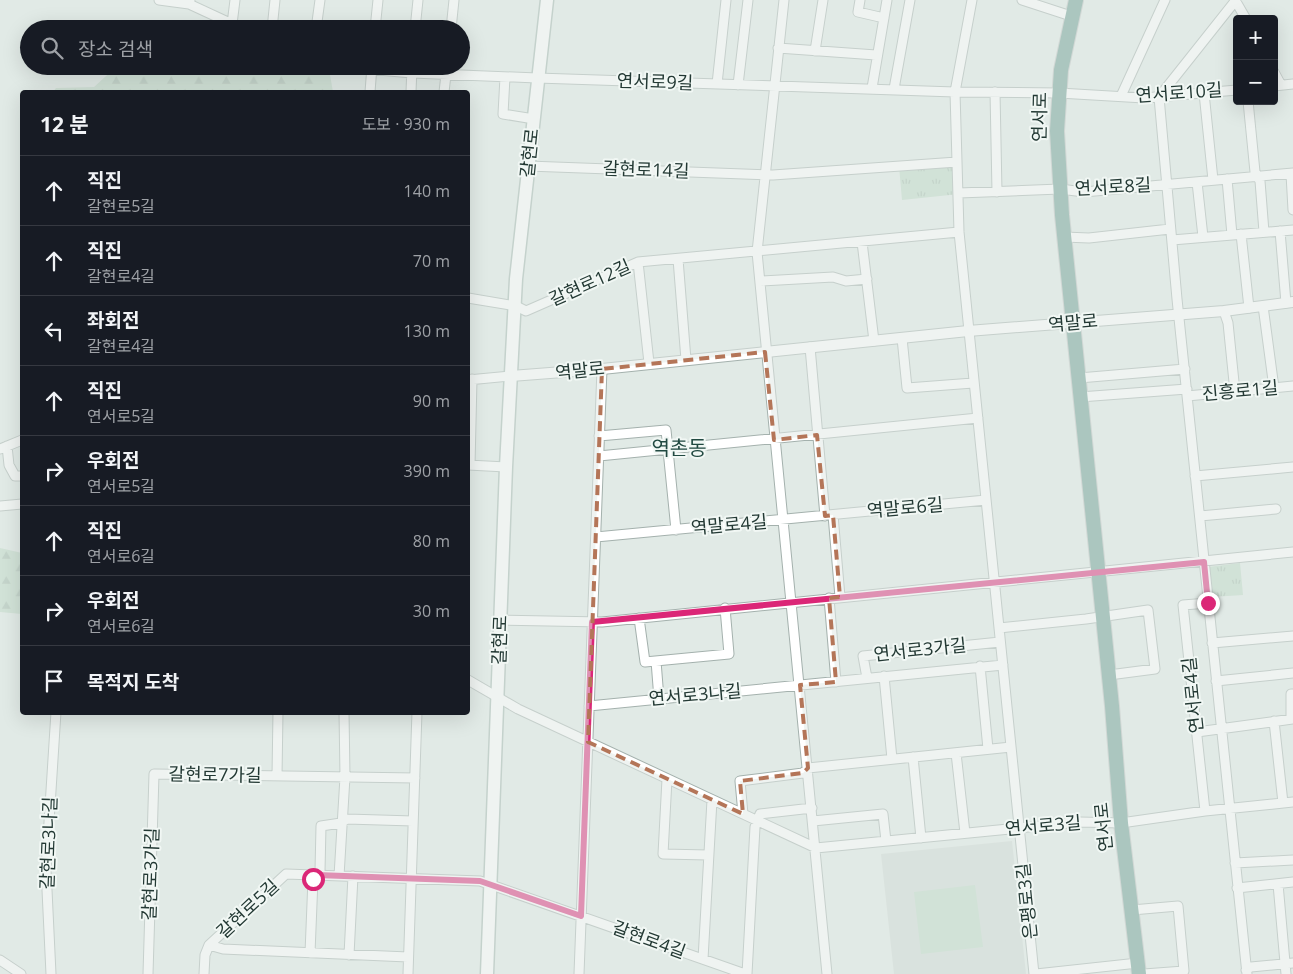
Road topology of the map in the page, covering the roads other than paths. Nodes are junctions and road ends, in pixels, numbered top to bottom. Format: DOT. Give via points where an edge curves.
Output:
graph roads {
  1 [pos="159,0"];
  2 [pos="235,0"];
  3 [pos="275,0"];
  4 [pos="320,0"];
  5 [pos="378,0"];
  6 [pos="418,0"];
  7 [pos="454,0"];
  8 [pos="547,0"];
  9 [pos="726,0"];
  10 [pos="748,0"];
  11 [pos="823,0"];
  12 [pos="860,0"];
  13 [pos="888,0"];
  14 [pos="910,0"];
  15 [pos="972,0"];
  16 [pos="1022,0"];
  17 [pos="1076,0"];
  18 [pos="1165,0"];
  19 [pos="1236,0"];
  20 [pos="189,1"];
  21 [pos="780,1"];
  22 [pos="1244,15"];
  23 [pos="1071,16"];
  24 [pos="884,18"];
  25 [pos="225,20"];
  26 [pos="232,20"];
  27 [pos="273,20"];
  28 [pos="317,20"];
  29 [pos="376,20"];
  30 [pos="416,20"];
  31 [pos="452,20"];
  32 [pos="778,48"];
  33 [pos="815,51"];
  34 [pos="876,55"];
  35 [pos="470,72"];
  36 [pos="371,75"];
  37 [pos="412,75"];
  38 [pos="446,75"];
  39 [pos="505,76"];
  40 [pos="537,78"];
  41 [pos="717,84"];
  42 [pos="738,84"];
  43 [pos="1293,84"];
  44 [pos="773,85"];
  45 [pos="1278,86"];
  46 [pos="872,88"];
  47 [pos="894,89"];
  48 [pos="370,90"];
  49 [pos="411,90"];
  50 [pos="444,90"];
  51 [pos="1233,90"];
  52 [pos="955,92"];
  53 [pos="995,92"];
  54 [pos="1060,93"];
  55 [pos="1204,93"];
  56 [pos="1121,96"];
  57 [pos="1159,96"];
  58 [pos="1248,105"];
  59 [pos="534,119"];
  60 [pos="957,162"];
  61 [pos="528,166"];
  62 [pos="1292,174"];
  63 [pos="764,175"];
  64 [pos="1257,176"];
  65 [pos="1227,179"];
  66 [pos="1213,180"];
  67 [pos="1197,182"];
  68 [pos="1166,185"];
  69 [pos="1060,189"];
  70 [pos="958,192"];
  71 [pos="997,192"];
  72 [pos="1293,210"];
  73 [pos="1170,229"];
  74 [pos="1293,230"];
  75 [pos="1280,231"];
  76 [pos="959,232"];
  77 [pos="1264,232"];
  78 [pos="1236,234"];
  79 [pos="1064,237"];
  80 [pos="1203,237"];
  81 [pos="1172,240"];
  82 [pos="862,242"];
  83 [pos="757,252"];
  84 [pos="678,259"];
  85 [pos="638,262"];
  86 [pos="867,279"];
  87 [pos="760,281"];
  88 [pos="470,298"];
  89 [pos="1290,303"];
  90 [pos="516,306"];
  91 [pos="1263,306"];
  92 [pos="1249,308"];
  93 [pos="1224,310"];
  94 [pos="1179,314"];
  95 [pos="1073,324"];
  96 [pos="968,331"];
  97 [pos="902,338"];
  98 [pos="874,341"];
  99 [pos="810,347"];
  100 [pos="766,352"];
  101 [pos="686,360"];
  102 [pos="649,364"];
  103 [pos="602,369"];
  104 [pos="1185,369"];
  105 [pos="511,376"];
  106 [pos="1079,378"];
  107 [pos="470,380"];
  108 [pos="974,383"];
  109 [pos="1293,386"];
  110 [pos="1274,388"];
  111 [pos="1187,392"];
  112 [pos="1235,392"];
  113 [pos="1080,397"];
  114 [pos="978,418"];
  115 [pos="818,435"];
  116 [pos="599,436"];
  117 [pos="774,440"];
  118 [pos="20,441"];
  119 [pos="4,447"];
  120 [pos="667,449"];
  121 [pos="598,456"];
  122 [pos="470,465"];
  123 [pos="506,467"];
  124 [pos="1293,467"];
  125 [pos="20,476"];
  126 [pos="1196,476"];
  127 [pos="986,500"];
  128 [pos="20,504"];
  129 [pos="0,506"];
  130 [pos="1276,509"];
  131 [pos="829,515"];
  132 [pos="1200,516"];
  133 [pos="782,520"];
  134 [pos="676,530"];
  135 [pos="596,537"];
  136 [pos="1293,552"];
  137 [pos="1204,562"];
  138 [pos="1098,574"];
  139 [pos="994,582"];
  140 [pos="840,597"];
  141 [pos="829,598"];
  142 [pos="790,601"];
  143 [pos="1208,603"];
  144 [pos="725,608"];
  145 [pos="1103,616"];
  146 [pos="640,618"];
  147 [pos="500,620"];
  148 [pos="592,622"];
  149 [pos="999,628"];
  150 [pos="1293,636"];
  151 [pos="1000,642"];
  152 [pos="1212,643"];
  153 [pos="656,661"];
  154 [pos="1003,665"];
  155 [pos="980,666"];
  156 [pos="1293,673"];
  157 [pos="1109,675"];
  158 [pos="884,676"];
  159 [pos="867,678"];
  160 [pos="470,681"];
  161 [pos="1216,681"];
  162 [pos="836,682"];
  163 [pos="800,685"];
  164 [pos="1292,694"];
  165 [pos="498,698"];
  166 [pos="659,699"];
  167 [pos="589,706"];
  168 [pos="56,715"];
  169 [pos="278,715"];
  170 [pos="344,715"];
  171 [pos="417,715"];
  172 [pos="1292,719"];
  173 [pos="1274,721"];
  174 [pos="1221,730"];
  175 [pos="1197,732"];
  176 [pos="588,742"];
  177 [pos="1011,747"];
  178 [pos="988,749"];
  179 [pos="956,752"];
  180 [pos="913,757"];
  181 [pos="892,759"];
  182 [pos="808,768"];
  183 [pos="154,774"];
  184 [pos="277,776"];
  185 [pos="345,777"];
  186 [pos="415,778"];
  187 [pos="667,779"];
  188 [pos="712,800"];
  189 [pos="1293,802"];
  190 [pos="1283,803"];
  191 [pos="812,808"];
  192 [pos="1229,808"];
  193 [pos="1205,811"];
  194 [pos="743,814"];
  195 [pos="413,821"];
  196 [pos="757,821"];
  197 [pos="813,821"];
  198 [pos="341,823"];
  199 [pos="1121,823"];
  200 [pos="1020,828"];
  201 [pos="965,833"];
  202 [pos="921,838"];
  203 [pos="886,841"];
  204 [pos="816,848"];
  205 [pos="708,855"];
  206 [pos="1293,860"];
  207 [pos="1235,863"];
  208 [pos="317,875"];
  209 [pos="339,876"];
  210 [pos="353,876"];
  211 [pos="411,878"];
  212 [pos="1293,882"];
  213 [pos="490,883"];
  214 [pos="1278,884"];
  215 [pos="1237,888"];
  216 [pos="1132,910"];
  217 [pos="581,916"];
  218 [pos="210,945"];
  219 [pos="310,953"];
  220 [pos="349,955"];
  221 [pos="408,957"];
  222 [pos="703,959"];
  223 [pos="0,960"];
  224 [pos="1289,963"];
  225 [pos="1140,970"];
  226 [pos="1246,972"];
  227 [pos="22,974"];
  228 [pos="51,974"];
  229 [pos="148,974"];
  230 [pos="204,974"];
  231 [pos="408,974"];
  232 [pos="487,974"];
  233 [pos="579,974"];
  234 [pos="746,974"];
  235 [pos="827,974"];
  236 [pos="1035,974"];
  237 [pos="1286,974"];
  1 -- 20 [label="street"];
  2 -- 26 [label="street"];
  3 -- 27 [label="street"];
  4 -- 28 [label="street"];
  5 -- 29 [label="street"];
  6 -- 30 [label="street"];
  7 -- 31 [label="street"];
  8 -- 40 [label="main road, 갈현로"];
  9 -- 41 [label="street"];
  10 -- 42 [label="street"];
  11 -- 33 [label="street"];
  12 -- 24 [label="street" via="858,12"];
  13 -- 24 [label="street"];
  14 -- 47 [label="street"];
  15 -- 52 [label="street"];
  16 -- 23 [label="street"];
  17 -- 23 [label="main road, 연서로"];
  18 -- 56 [label="street, 연서로10길"];
  19 -- 22 [label="street"];
  19 -- 57 [label="street"];
  20 -- 25 [label="street"];
  21 -- 32 [label="street"];
  23 -- 54 [label="main road, 연서로"];
  24 -- 34 [label="street"];
  32 -- 33 [label="street"];
  32 -- 44 [label="street"];
  33 -- 34 [label="street"];
  34 -- 46 [label="street"];
  35 -- 39 [label="street, 연서로9길"];
  36 -- 48 [label="street"];
  37 -- 49 [label="street"];
  38 -- 50 [label="street"];
  39 -- 40 [label="street, 연서로9길"];
  39 -- 59 [label="street" via="503,114"];
  40 -- 41 [label="street, 연서로9길"];
  40 -- 59 [label="main road, 갈현로"];
  41 -- 42 [label="street, 연서로9길"];
  42 -- 44 [label="street, 연서로9길"];
  43 -- 45 [label="street"];
  44 -- 46 [label="street, 연서로9길"];
  44 -- 63 [label="street"];
  46 -- 47 [label="street, 연서로9길"];
  47 -- 52 [label="street, 연서로9길"];
  51 -- 55 [label="street, 연서로10길"];
  52 -- 53 [label="street, 연서로9길"];
  52 -- 60 [label="street"];
  53 -- 54 [label="street, 연서로9길"];
  53 -- 71 [label="street"];
  54 -- 56 [label="street, 연서로10길"];
  54 -- 69 [label="main road, 연서로" via="1057,131"];
  55 -- 57 [label="street, 연서로10길"];
  55 -- 66 [label="street"];
  56 -- 57 [label="street, 연서로10길"];
  57 -- 68 [label="street, 연서로8길"];
  58 -- 64 [label="street"];
  59 -- 61 [label="main road, 갈현로"];
  60 -- 63 [label="street, 갈현로14길"];
  60 -- 70 [label="street"];
  61 -- 63 [label="street, 갈현로14길"];
  61 -- 90 [label="main road, 갈현로"];
  62 -- 64 [label="street, 연서로8길"];
  62 -- 72 [label="street"];
  63 -- 83 [label="street"];
  64 -- 65 [label="street, 연서로8길"];
  64 -- 77 [label="street"];
  65 -- 66 [label="street, 연서로8길"];
  65 -- 78 [label="street"];
  66 -- 67 [label="street, 연서로8길"];
  67 -- 68 [label="street, 연서로8길"];
  67 -- 80 [label="street"];
  68 -- 69 [label="street, 연서로8길" via="1084,192"];
  68 -- 73 [label="street"];
  69 -- 71 [label="street, 연서로8길"];
  69 -- 79 [label="main road, 연서로"];
  70 -- 71 [label="street, 연서로8길"];
  70 -- 76 [label="street"];
  73 -- 79 [label="street" via="1088,238"];
  73 -- 81 [label="street"];
  74 -- 75 [label="street"];
  75 -- 77 [label="street"];
  75 -- 89 [label="street, 역말로"];
  76 -- 82 [label="street, 갈현로12길"];
  76 -- 96 [label="street"];
  77 -- 78 [label="street"];
  78 -- 80 [label="street"];
  78 -- 92 [label="street"];
  79 -- 95 [label="main road, 연서로"];
  80 -- 81 [label="street"];
  81 -- 94 [label="street"];
  82 -- 83 [label="street, 갈현로12길"];
  82 -- 86 [label="street"];
  83 -- 84 [label="street, 갈현로12길"];
  83 -- 87 [label="street"];
  84 -- 85 [label="street, 갈현로12길"];
  84 -- 101 [label="street"];
  85 -- 90 [label="street, 갈현로12길" via="526,311"];
  85 -- 102 [label="street"];
  86 -- 87 [label="street" via="846,281 833,276"];
  86 -- 98 [label="street"];
  87 -- 100 [label="street"];
  88 -- 90 [label="street"];
  89 -- 91 [label="street, 역말로"];
  90 -- 105 [label="main road, 갈현로"];
  91 -- 92 [label="street, 역말로"];
  91 -- 110 [label="street"];
  92 -- 93 [label="street, 역말로"];
  93 -- 94 [label="street, 역말로"];
  93 -- 112 [label="street"];
  94 -- 95 [label="street, 역말로"];
  94 -- 104 [label="street"];
  95 -- 96 [label="street, 역말로"];
  95 -- 106 [label="main road, 연서로"];
  96 -- 97 [label="street, 역말로"];
  96 -- 108 [label="street"];
  97 -- 98 [label="street, 역말로"];
  97 -- 108 [label="street" via="907,388"];
  98 -- 99 [label="street, 역말로"];
  99 -- 100 [label="street, 역말로"];
  99 -- 115 [label="street"];
  100 -- 101 [label="street, 역말로"];
  100 -- 117 [label="street, 역말로4길"];
  101 -- 102 [label="street, 역말로"];
  102 -- 103 [label="street, 역말로"];
  103 -- 105 [label="street, 역말로"];
  103 -- 116 [label="street"];
  104 -- 106 [label="street"];
  104 -- 111 [label="street"];
  105 -- 107 [label="street"];
  105 -- 123 [label="main road, 갈현로"];
  106 -- 113 [label="main road, 연서로"];
  108 -- 114 [label="street"];
  109 -- 110 [label="street, 진흥로1길"];
  110 -- 112 [label="street, 진흥로1길"];
  111 -- 112 [label="street, 진흥로1길"];
  111 -- 113 [label="street"];
  111 -- 126 [label="street"];
  113 -- 138 [label="main road, 연서로"];
  114 -- 115 [label="street"];
  114 -- 127 [label="street"];
  115 -- 117 [label="street"];
  115 -- 131 [label="street"];
  116 -- 120 [label="street" via="666,430"];
  116 -- 121 [label="street"];
  117 -- 120 [label="street"];
  117 -- 133 [label="street, 역말로4길"];
  118 -- 119 [label="street"];
  119 -- 125 [label="street" via="15,476"];
  120 -- 121 [label="street"];
  120 -- 134 [label="street"];
  121 -- 135 [label="street"];
  122 -- 123 [label="street"];
  123 -- 147 [label="main road, 갈현로"];
  124 -- 126 [label="street"];
  126 -- 132 [label="street, 연서로4길"];
  127 -- 131 [label="street, 역말로6길"];
  127 -- 139 [label="street"];
  128 -- 129 [label="street"];
  130 -- 132 [label="street"];
  131 -- 133 [label="street, 역말로4길"];
  131 -- 140 [label="street"];
  132 -- 137 [label="street, 연서로4길"];
  133 -- 134 [label="street, 역말로4길"];
  133 -- 142 [label="street, 역말로4길"];
  134 -- 135 [label="street, 역말로4길"];
  135 -- 148 [label="street"];
  136 -- 137 [label="street"];
  137 -- 138 [label="street"];
  137 -- 143 [label="street, 연서로4길"];
  138 -- 139 [label="street"];
  138 -- 145 [label="main road, 연서로"];
  139 -- 140 [label="street"];
  139 -- 149 [label="street"];
  140 -- 141 [label="street"];
  141 -- 142 [label="street"];
  141 -- 162 [label="street"];
  142 -- 144 [label="street"];
  142 -- 163 [label="street"];
  143 -- 152 [label="street, 연서로4길"];
  143 -- 175 [label="street, 연서로4길" via="1184,605"];
  144 -- 146 [label="street"];
  144 -- 153 [label="street" via="729,654"];
  145 -- 149 [label="street"];
  145 -- 157 [label="main road, 연서로"];
  145 -- 157 [label="street" via="1148,610 1155,669"];
  146 -- 148 [label="street"];
  146 -- 153 [label="street" via="645,662"];
  147 -- 148 [label="street"];
  147 -- 165 [label="main road, 갈현로"];
  148 -- 167 [label="street"];
  149 -- 151 [label="street"];
  150 -- 152 [label="street"];
  151 -- 154 [label="street"];
  151 -- 159 [label="street, 연서로3가길" via="863,656"];
  152 -- 161 [label="street, 연서로4길"];
  153 -- 166 [label="street"];
  154 -- 155 [label="street, 연서로3가길"];
  154 -- 177 [label="street"];
  155 -- 158 [label="street, 연서로3가길"];
  155 -- 178 [label="street, 연서로3가길"];
  156 -- 161 [label="street"];
  157 -- 199 [label="main road, 연서로"];
  158 -- 159 [label="street, 연서로3가길"];
  158 -- 181 [label="street, 연서로3가길"];
  159 -- 162 [label="street, 연서로3가길"];
  160 -- 165 [label="street"];
  161 -- 174 [label="street, 연서로4길"];
  162 -- 163 [label="street, 연서로3가길"];
  163 -- 166 [label="street, 연서로3나길"];
  163 -- 182 [label="street"];
  164 -- 172 [label="street"];
  165 -- 176 [label="street"];
  165 -- 213 [label="main road, 갈현로"];
  166 -- 167 [label="street, 연서로3나길"];
  167 -- 176 [label="street"];
  168 -- 228 [label="street, 갈현로3나길" via="46,869"];
  169 -- 184 [label="street, 갈현로7가길"];
  170 -- 185 [label="street"];
  171 -- 186 [label="street"];
  172 -- 173 [label="street"];
  173 -- 174 [label="street" via="1227,726"];
  173 -- 190 [label="street"];
  174 -- 175 [label="street"];
  174 -- 192 [label="street, 연서로4길"];
  175 -- 193 [label="street, 연서로4길"];
  176 -- 187 [label="street"];
  176 -- 217 [label="street"];
  177 -- 178 [label="street"];
  177 -- 200 [label="street"];
  178 -- 179 [label="street"];
  179 -- 180 [label="street"];
  179 -- 201 [label="street"];
  180 -- 181 [label="street"];
  180 -- 202 [label="street"];
  181 -- 182 [label="street"];
  182 -- 191 [label="street"];
  182 -- 194 [label="street" via="803,773 740,781"];
  183 -- 184 [label="street, 갈현로7가길"];
  183 -- 229 [label="street, 갈현로3가길"];
  184 -- 185 [label="street, 갈현로7가길"];
  185 -- 186 [label="street, 갈현로7가길"];
  185 -- 198 [label="street"];
  186 -- 195 [label="street"];
  187 -- 188 [label="street"];
  187 -- 205 [label="street" via="663,854"];
  188 -- 194 [label="street"];
  188 -- 205 [label="street"];
  189 -- 190 [label="street"];
  190 -- 192 [label="street"];
  191 -- 196 [label="street" via="760,814"];
  191 -- 197 [label="street"];
  192 -- 193 [label="street"];
  192 -- 207 [label="street, 연서로4길"];
  193 -- 199 [label="street"];
  194 -- 196 [label="street"];
  195 -- 198 [label="street" via="347,819"];
  195 -- 211 [label="street"];
  196 -- 204 [label="street"];
  196 -- 234 [label="street, 갈현로4길"];
  197 -- 203 [label="street" via="883,814"];
  197 -- 204 [label="street"];
  198 -- 208 [label="street" via="322,826 320,871"];
  198 -- 209 [label="street"];
  199 -- 200 [label="street, 연서로3길" via="1080,822"];
  199 -- 216 [label="main road, 연서로"];
  200 -- 201 [label="street, 연서로3길"];
  200 -- 236 [label="street, 은평로3길"];
  201 -- 202 [label="street, 연서로3길"];
  202 -- 203 [label="street, 연서로3길"];
  203 -- 204 [label="street, 연서로3길"];
  204 -- 235 [label="street"];
  205 -- 222 [label="street"];
  206 -- 207 [label="street"];
  207 -- 215 [label="street, 연서로4길"];
  208 -- 209 [label="street, 갈현로5길"];
  208 -- 218 [label="street, 갈현로5길" via="286,874"];
  208 -- 219 [label="street" via="313,879"];
  209 -- 210 [label="street, 갈현로5길"];
  210 -- 211 [label="street, 갈현로5길"];
  210 -- 220 [label="street"];
  211 -- 213 [label="street, 갈현로5길"];
  211 -- 221 [label="street"];
  212 -- 214 [label="street"];
  213 -- 217 [label="street, 갈현로4길"];
  213 -- 232 [label="main road, 갈현로"];
  214 -- 215 [label="street"];
  214 -- 224 [label="street"];
  215 -- 226 [label="street, 연서로4길"];
  216 -- 225 [label="main road, 연서로"];
  216 -- 225 [label="street" via="1178,906 1184,971"];
  217 -- 222 [label="street, 갈현로4길"];
  217 -- 233 [label="street"];
  218 -- 219 [label="street, 갈현로5길" via="223,950"];
  218 -- 230 [label="street, 갈현로5길" via="205,955"];
  219 -- 220 [label="street, 갈현로5길"];
  220 -- 221 [label="street, 갈현로5길"];
  221 -- 231 [label="street"];
  222 -- 234 [label="street, 갈현로4길"];
  223 -- 227 [label="street"];
  224 -- 226 [label="street" via="1251,967"];
  224 -- 237 [label="street"];
  225 -- 236 [label="street"];
}
